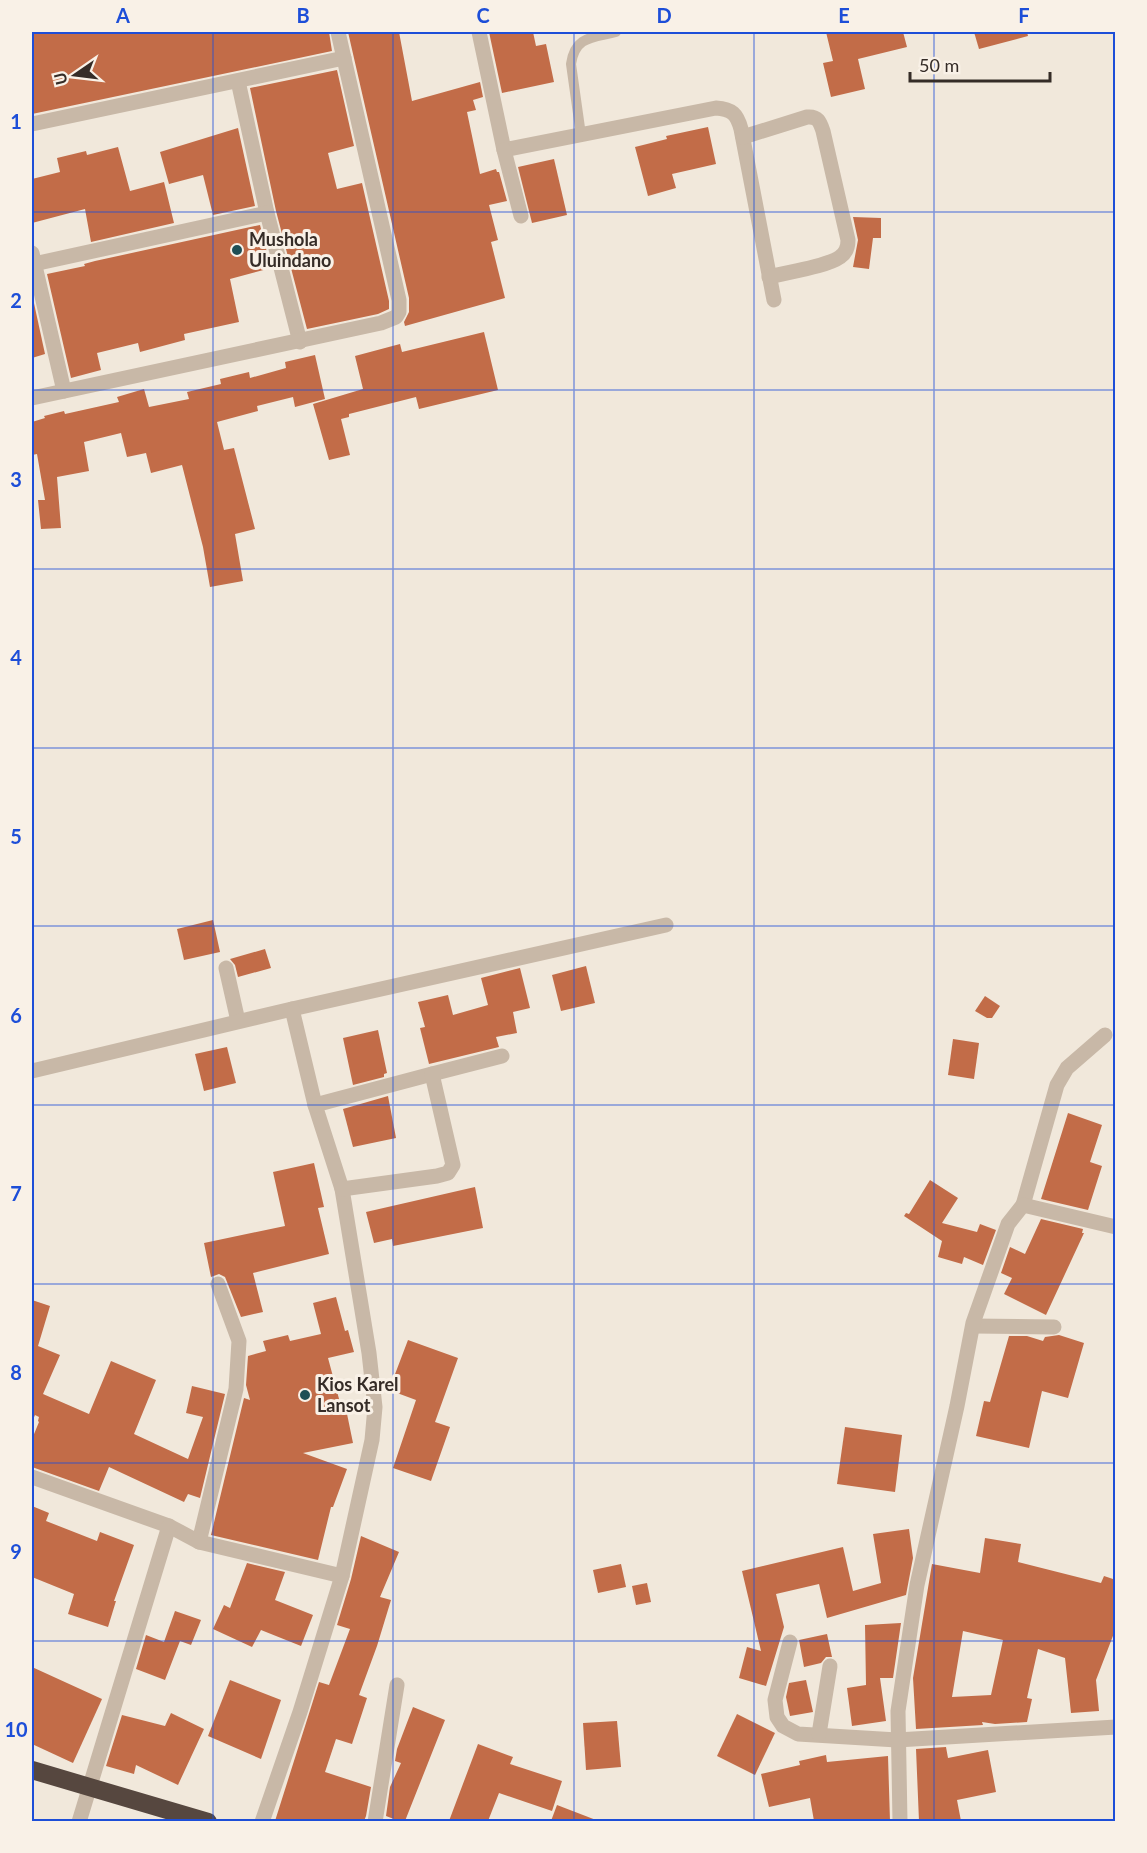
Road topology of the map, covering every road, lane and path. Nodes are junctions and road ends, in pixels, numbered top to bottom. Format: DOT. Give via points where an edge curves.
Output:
graph roads {
  1 [pos="338,32"];
  2 [pos="479,32"];
  3 [pos="616,32"];
  4 [pos="344,58"];
  5 [pos="237,81"];
  6 [pos="32,124"];
  7 [pos="581,135"];
  8 [pos="743,137"];
  9 [pos="504,150"];
  10 [pos="267,213"];
  11 [pos="521,216"];
  12 [pos="33,258"];
  13 [pos="769,277"];
  14 [pos="774,300"];
  15 [pos="300,342"];
  16 [pos="64,391"];
  17 [pos="32,398"];
  18 [pos="666,925"];
  19 [pos="226,968"];
  20 [pos="292,1009"];
  21 [pos="238,1021"];
  22 [pos="1105,1035"];
  23 [pos="502,1056"];
  24 [pos="32,1071"];
  25 [pos="432,1074"];
  26 [pos="315,1105"];
  27 [pos="342,1189"];
  28 [pos="1023,1205"];
  29 [pos="1116,1227"];
  30 [pos="218,1284"];
  31 [pos="973,1326"];
  32 [pos="1054,1327"];
  33 [pos="32,1477"];
  34 [pos="169,1526"];
  35 [pos="199,1542"];
  36 [pos="342,1576"];
  37 [pos="790,1642"];
  38 [pos="830,1666"];
  39 [pos="397,1685"];
  40 [pos="1116,1727"];
  41 [pos="819,1734"];
  42 [pos="897,1740"];
  43 [pos="32,1770"];
  44 [pos="89,1787"];
  45 [pos="79,1821"];
  46 [pos="208,1821"];
  47 [pos="262,1821"];
  48 [pos="375,1821"];
  49 [pos="900,1821"];
  1 -- 4 [label="street"];
  2 -- 9 [label="street"];
  3 -- 7 [label="lane" via="582,42 572,52 570,64"];
  4 -- 5 [label="street"];
  4 -- 15 [label="street" via="400,307 396,317 389,320"];
  5 -- 6 [label="street"];
  5 -- 10 [label="street"];
  7 -- 8 [label="street" via="727,108 738,118"];
  7 -- 9 [label="street"];
  8 -- 13 [label="street"];
  8 -- 13 [label="street" via="816,117 823,131 848,240 841,257"];
  9 -- 11 [label="street"];
  10 -- 12 [label="street"];
  10 -- 15 [label="street"];
  12 -- 16 [label="street"];
  13 -- 14 [label="street"];
  15 -- 16 [label="street"];
  16 -- 17 [label="street"];
  18 -- 20 [label="street"];
  19 -- 21 [label="street"];
  20 -- 21 [label="street"];
  20 -- 26 [label="street"];
  21 -- 24 [label="street"];
  22 -- 28 [label="street" via="1067,1068 1057,1084"];
  23 -- 25 [label="street"];
  25 -- 26 [label="street"];
  25 -- 27 [label="street" via="452,1169 437,1176"];
  26 -- 27 [label="street"];
  27 -- 36 [label="street" via="375,1407 372,1440"];
  28 -- 29 [label="street"];
  28 -- 31 [label="street" via="1008,1224"];
  30 -- 35 [label="street" via="239,1341 236,1389"];
  31 -- 32 [label="street"];
  31 -- 42 [label="street" via="910,1621"];
  33 -- 34 [label="street"];
  34 -- 35 [label="street"];
  34 -- 44 [label="street"];
  35 -- 36 [label="street"];
  36 -- 47 [label="street"];
  37 -- 41 [label="street" via="775,1701 777,1717 788,1730"];
  38 -- 41 [label="street"];
  39 -- 48 [label="street"];
  40 -- 42 [label="street"];
  41 -- 42 [label="street"];
  42 -- 49 [label="street"];
  43 -- 44 [label="highway"];
  44 -- 45 [label="street"];
  44 -- 46 [label="highway"];
}
